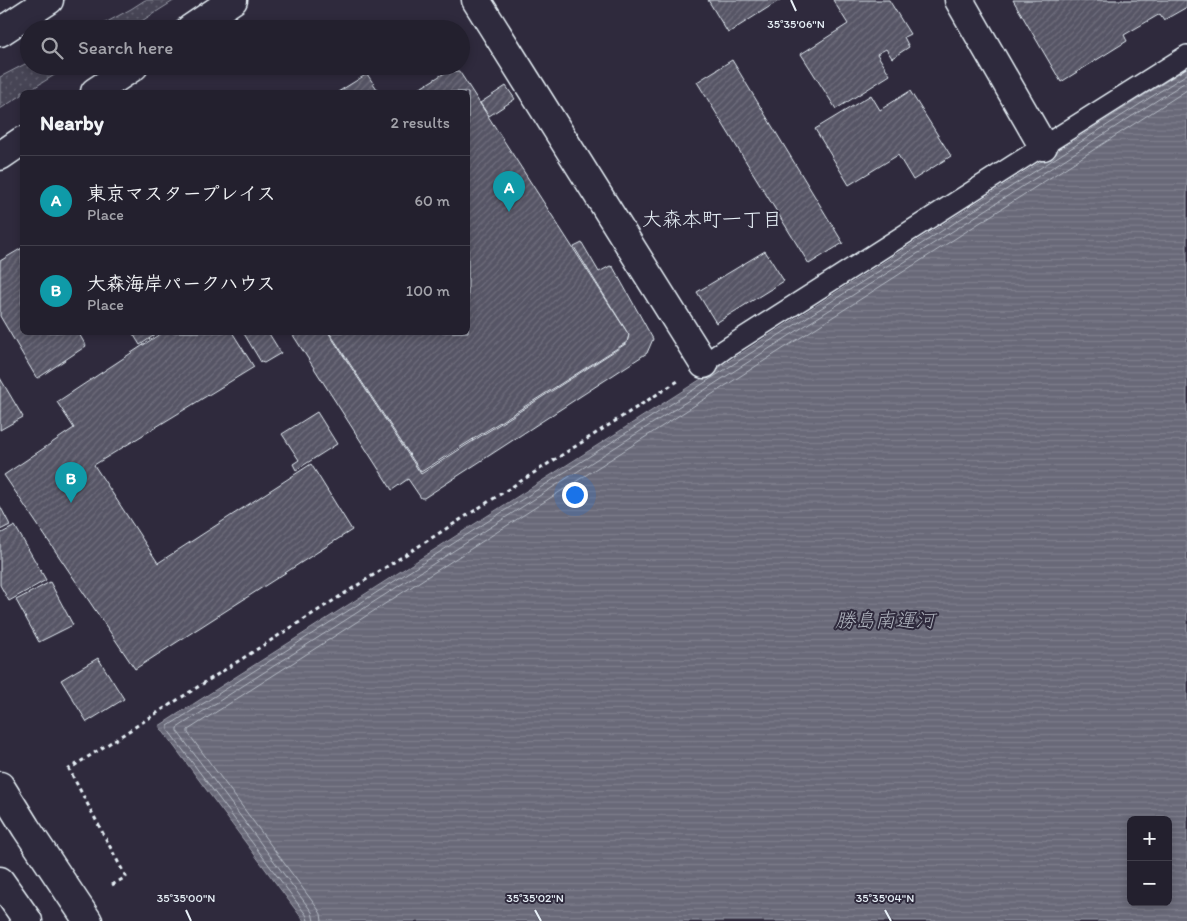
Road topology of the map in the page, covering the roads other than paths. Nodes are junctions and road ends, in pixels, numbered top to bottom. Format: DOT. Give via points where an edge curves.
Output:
graph roads {
  1 [pos="49,0"];
  2 [pos="233,0"];
  3 [pos="476,0"];
  4 [pos="959,0"];
  5 [pos="203,20"];
  6 [pos="0,32"];
  7 [pos="1187,55"];
  8 [pos="120,75"];
  9 [pos="98,90"];
  10 [pos="20,142"];
  11 [pos="1043,146"];
  12 [pos="0,156"];
  13 [pos="704,364"];
  14 [pos="0,786"];
  15 [pos="0,881"];
  16 [pos="28,921"];
  17 [pos="88,921"];
  1 -- 6 [label="main road"];
  2 -- 5 [label="main road"];
  3 -- 13 [label="main road"];
  4 -- 11 [label="main road"];
  7 -- 11 [label="lane"];
  8 -- 9 [label="main road"];
  10 -- 12 [label="main road"];
  11 -- 13 [label="lane"];
  14 -- 17 [label="main road"];
  15 -- 16 [label="main road"];
}
